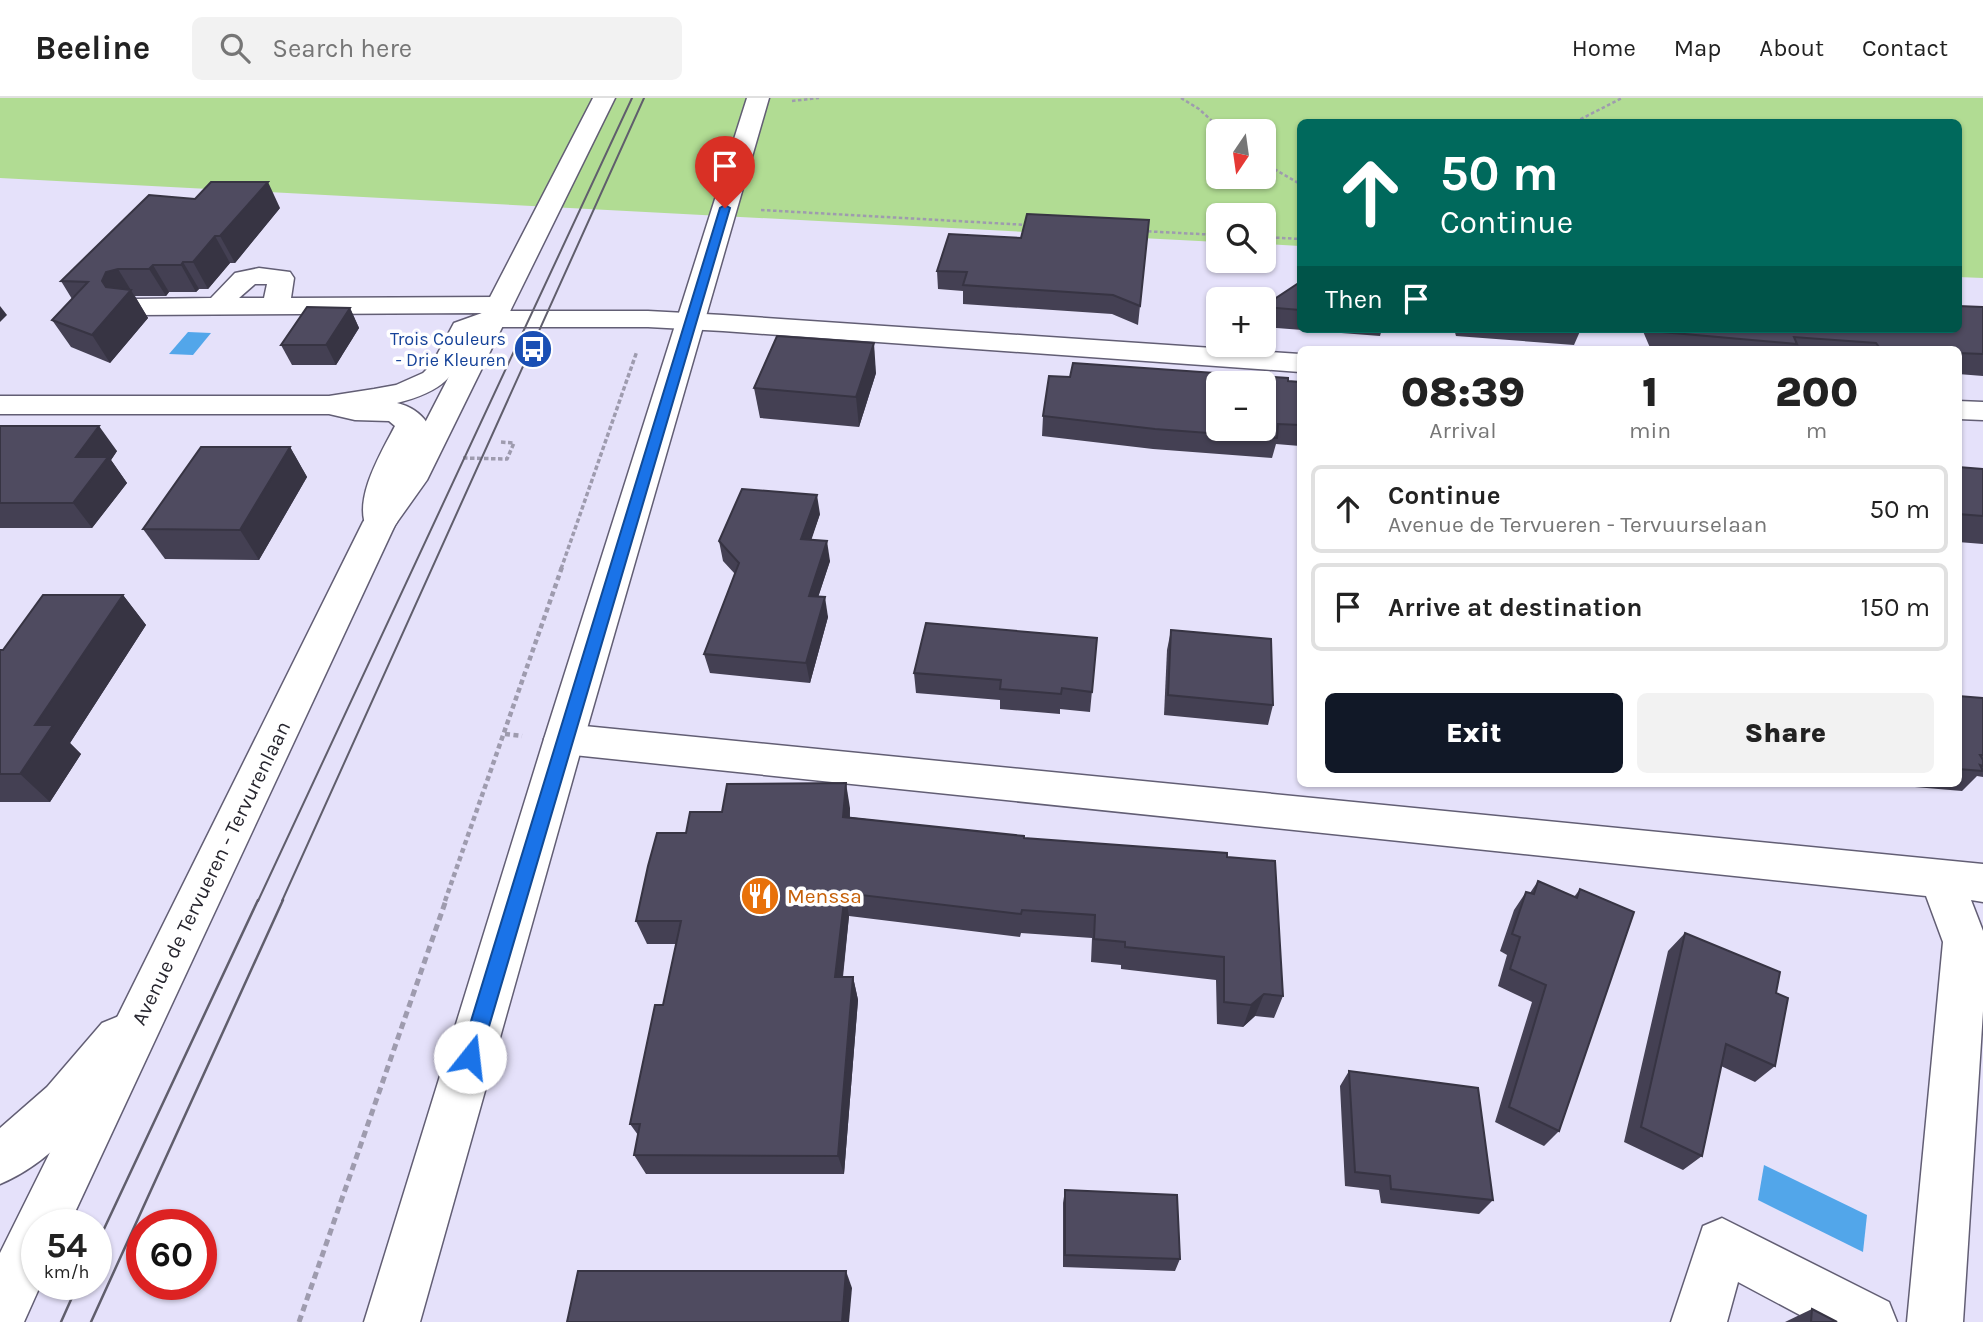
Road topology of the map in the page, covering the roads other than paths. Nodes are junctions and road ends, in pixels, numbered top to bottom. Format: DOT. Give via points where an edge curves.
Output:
graph roads {
  1 [pos="604,98"];
  2 [pos="758,98"];
  3 [pos="135,307"];
  4 [pos="495,312"];
  5 [pos="690,321"];
  6 [pos="1297,363"];
  7 [pos="0,405"];
  8 [pos="329,405"];
  9 [pos="1962,410"];
  10 [pos="1983,411"];
  11 [pos="380,522"];
  12 [pos="564,739"];
  13 [pos="1962,881"];
  14 [pos="152,996"];
  15 [pos="0,1159"];
  16 [pos="50,1209"];
  17 [pos="21,1268"];
  18 [pos="0,1311"];
  19 [pos="392,1322"];
  20 [pos="1699,1322"];
  21 [pos="1869,1322"];
  22 [pos="1935,1322"];
  1 -- 4 [label="main road"];
  2 -- 5 [label="main road"];
  3 -- 4 [label="main road"];
  4 -- 5 [label="main road"];
  4 -- 8 [label="main road" via="464,330 441,372 421,386 400,396"];
  4 -- 11 [label="main road" via="411,480"];
  5 -- 6 [label="main road"];
  5 -- 12 [label="main road"];
  7 -- 8 [label="main road"];
  8 -- 11 [label="main road" via="396,412 412,423 384,480"];
  9 -- 10 [label="main road"];
  11 -- 14 [label="main road, Avenue de Tervueren - Tervurenlaan"];
  12 -- 13 [label="main road"];
  12 -- 19 [label="main road"];
  13 -- 22 [label="main road" via="1965,942"];
  14 -- 15 [label="main road" via="66,1104 27,1142"];
  14 -- 16 [label="main road, Avenue de Tervueren - Tervurenlaan"];
  17 -- 18 [label="main road"];
  20 -- 21 [label="main road" via="1722,1245"];
}
